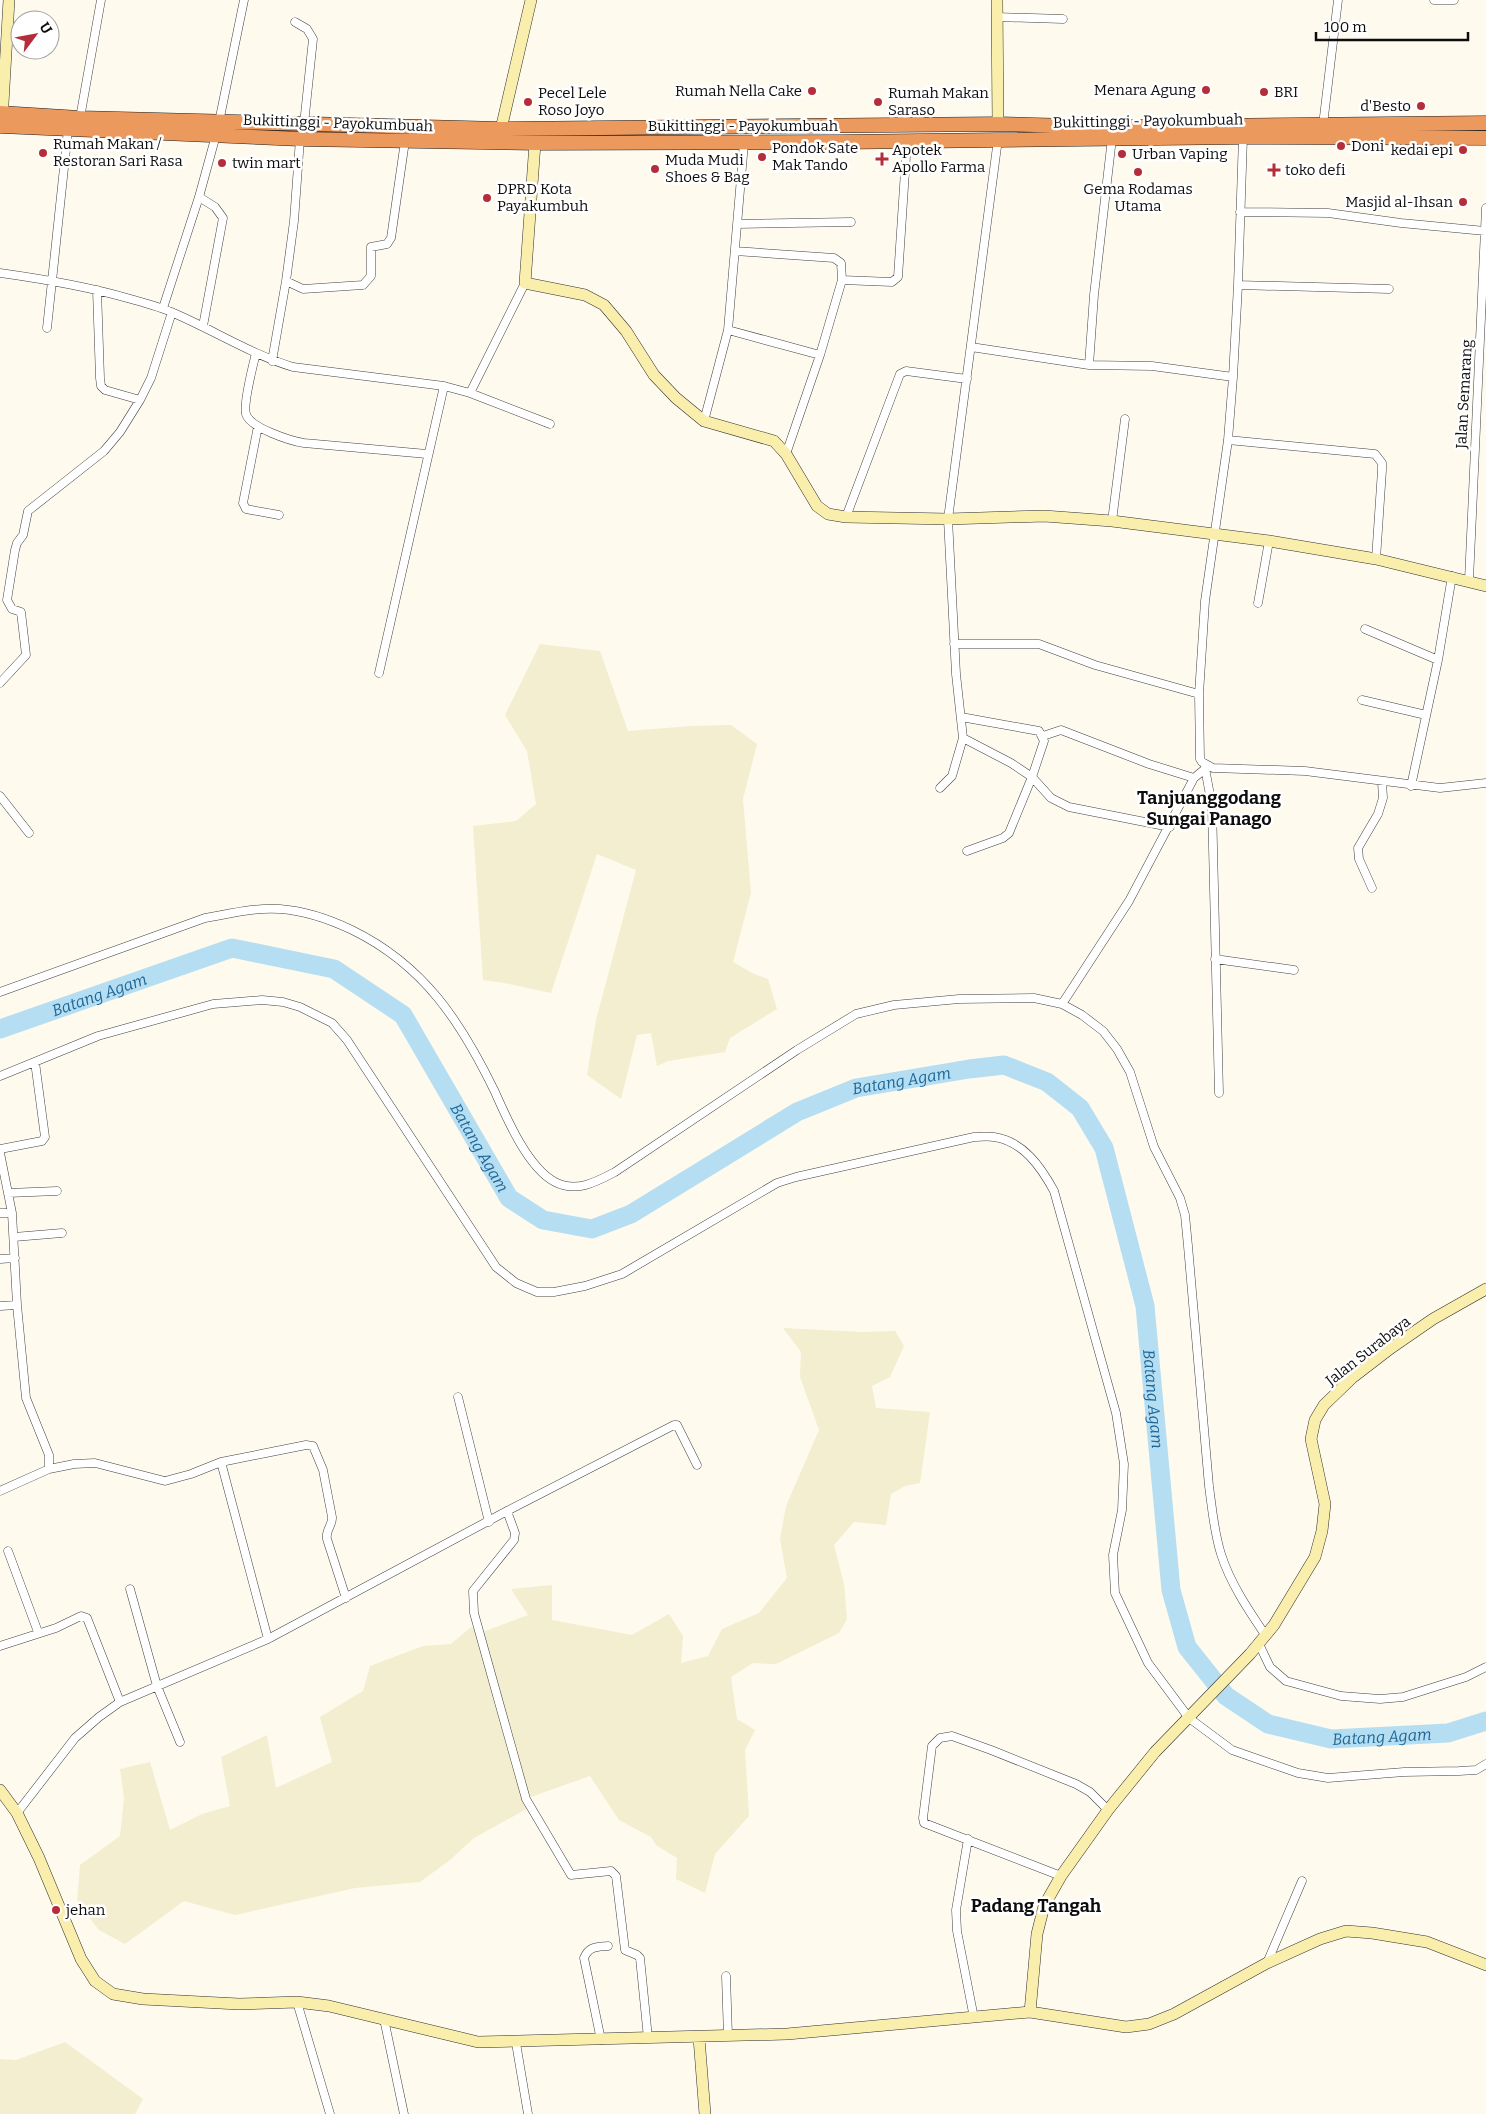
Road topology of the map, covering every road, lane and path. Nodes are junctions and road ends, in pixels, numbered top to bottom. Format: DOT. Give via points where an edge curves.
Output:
graph roads {
  1 [pos="9,0"];
  2 [pos="101,0"];
  3 [pos="244,0"];
  4 [pos="531,0"];
  5 [pos="997,0"];
  6 [pos="1338,0"];
  7 [pos="1434,0"];
  8 [pos="1454,0"];
  9 [pos="997,17"];
  10 [pos="1063,19"];
  11 [pos="295,22"];
  12 [pos="3,60"];
  13 [pos="80,118"];
  14 [pos="1,120"];
  15 [pos="269,123"];
  16 [pos="1486,123"];
  17 [pos="304,124"];
  18 [pos="998,124"];
  19 [pos="1323,125"];
  20 [pos="791,126"];
  21 [pos="840,126"];
  22 [pos="218,129"];
  23 [pos="501,129"];
  24 [pos="68,130"];
  25 [pos="1243,136"];
  26 [pos="269,138"];
  27 [pos="1112,138"];
  28 [pos="1486,138"];
  29 [pos="300,139"];
  30 [pos="998,139"];
  31 [pos="405,141"];
  32 [pos="907,141"];
  33 [pos="791,142"];
  34 [pos="840,142"];
  35 [pos="744,143"];
  36 [pos="535,144"];
  37 [pos="199,197"];
  38 [pos="1486,208"];
  39 [pos="1240,212"];
  40 [pos="851,222"];
  41 [pos="737,224"];
  42 [pos="1485,231"];
  43 [pos="735,251"];
  44 [pos="0,273"];
  45 [pos="52,280"];
  46 [pos="842,280"];
  47 [pos="286,281"];
  48 [pos="525,283"];
  49 [pos="1238,286"];
  50 [pos="1389,289"];
  51 [pos="97,290"];
  52 [pos="163,308"];
  53 [pos="172,312"];
  54 [pos="203,326"];
  55 [pos="46,328"];
  56 [pos="728,330"];
  57 [pos="971,347"];
  58 [pos="256,353"];
  59 [pos="820,355"];
  60 [pos="272,360"];
  61 [pos="1089,365"];
  62 [pos="1233,377"];
  63 [pos="967,379"];
  64 [pos="444,386"];
  65 [pos="1482,392"];
  66 [pos="470,393"];
  67 [pos="140,400"];
  68 [pos="704,420"];
  69 [pos="1125,420"];
  70 [pos="550,424"];
  71 [pos="258,426"];
  72 [pos="1228,440"];
  73 [pos="428,454"];
  74 [pos="786,454"];
  75 [pos="279,515"];
  76 [pos="846,517"];
  77 [pos="948,519"];
  78 [pos="1112,521"];
  79 [pos="1215,534"];
  80 [pos="1269,541"];
  81 [pos="1376,559"];
  82 [pos="1452,576"];
  83 [pos="1469,580"];
  84 [pos="1486,586"];
  85 [pos="1258,603"];
  86 [pos="1365,629"];
  87 [pos="954,644"];
  88 [pos="1438,660"];
  89 [pos="379,673"];
  90 [pos="0,683"];
  91 [pos="1199,694"];
  92 [pos="1362,700"];
  93 [pos="1426,715"];
  94 [pos="961,717"];
  95 [pos="1043,736"];
  96 [pos="963,738"];
  97 [pos="1204,768"];
  98 [pos="1214,768"];
  99 [pos="1032,777"];
  100 [pos="1194,778"];
  101 [pos="1382,782"];
  102 [pos="1486,782"];
  103 [pos="1411,786"];
  104 [pos="940,788"];
  105 [pos="0,796"];
  106 [pos="1170,827"];
  107 [pos="29,834"];
  108 [pos="967,851"];
  109 [pos="1372,888"];
  110 [pos="1215,959"];
  111 [pos="1294,970"];
  112 [pos="0,992"];
  113 [pos="1062,1004"];
  114 [pos="35,1062"];
  115 [pos="0,1076"];
  116 [pos="1219,1093"];
  117 [pos="0,1151"];
  118 [pos="57,1191"];
  119 [pos="8,1193"];
  120 [pos="0,1212"];
  121 [pos="12,1213"];
  122 [pos="62,1233"];
  123 [pos="14,1237"];
  124 [pos="15,1258"];
  125 [pos="0,1259"];
  126 [pos="1486,1289"];
  127 [pos="17,1305"];
  128 [pos="0,1306"];
  129 [pos="458,1397"];
  130 [pos="221,1462"];
  131 [pos="697,1465"];
  132 [pos="49,1469"];
  133 [pos="0,1491"];
  134 [pos="507,1511"];
  135 [pos="489,1522"];
  136 [pos="8,1551"];
  137 [pos="130,1588"];
  138 [pos="346,1598"];
  139 [pos="38,1632"];
  140 [pos="268,1640"];
  141 [pos="1262,1640"];
  142 [pos="0,1646"];
  143 [pos="1486,1666"];
  144 [pos="157,1686"];
  145 [pos="120,1702"];
  146 [pos="1189,1718"];
  147 [pos="180,1742"];
  148 [pos="1486,1764"];
  149 [pos="0,1790"];
  150 [pos="1108,1810"];
  151 [pos="17,1813"];
  152 [pos="968,1840"];
  153 [pos="1061,1876"];
  154 [pos="1302,1882"];
  155 [pos="608,1946"];
  156 [pos="1267,1963"];
  157 [pos="1486,1965"];
  158 [pos="726,1976"];
  159 [pos="297,2002"];
  160 [pos="1030,2012"];
  161 [pos="974,2018"];
  162 [pos="384,2019"];
  163 [pos="728,2036"];
  164 [pos="648,2038"];
  165 [pos="699,2038"];
  166 [pos="602,2040"];
  167 [pos="516,2043"];
  168 [pos="330,2114"];
  169 [pos="404,2114"];
  170 [pos="528,2114"];
  171 [pos="705,2114"];
  1 -- 12 [label="street"];
  2 -- 13 [label="street"];
  3 -- 22 [label="street"];
  4 -- 23 [label="street"];
  5 -- 9 [label="street"];
  6 -- 19 [label="street"];
  7 -- 8 [label="street"];
  9 -- 10 [label="street"];
  9 -- 18 [label="street"];
  11 -- 17 [label="street" via="307,29 313,39"];
  12 -- 14 [label="street"];
  13 -- 14 [label="highway, Bukittinggi - Payokumbuah"];
  13 -- 22 [label="highway, Bukittinggi - Payokumbuah"];
  14 -- 24 [label="highway, Bukittinggi - Payokumbuah"];
  15 -- 17 [label="highway, Bukittinggi - Payokumbuah"];
  15 -- 22 [label="highway, Bukittinggi - Payokumbuah"];
  15 -- 26 [label="highway"];
  16 -- 19 [label="highway, Bukittinggi - Payokumbuah"];
  17 -- 23 [label="highway, Bukittinggi - Payokumbuah"];
  18 -- 19 [label="highway, Bukittinggi - Payokumbuah" via="1107,127"];
  18 -- 21 [label="highway, Bukittinggi - Payokumbuah"];
  20 -- 21 [label="highway, Bukittinggi - Payokumbuah"];
  20 -- 23 [label="highway, Bukittinggi - Payokumbuah"];
  20 -- 33 [label="highway"];
  21 -- 34 [label="highway"];
  22 -- 24 [label="highway, Bukittinggi - Payokumbuah"];
  22 -- 26 [label="highway, Bukittinggi - Payokumbuah"];
  22 -- 37 [label="street"];
  24 -- 45 [label="street"];
  25 -- 27 [label="highway, Bukittinggi - Payokumbuah"];
  25 -- 28 [label="highway, Bukittinggi - Payokumbuah"];
  25 -- 39 [label="street"];
  26 -- 29 [label="highway, Bukittinggi - Payokumbuah"];
  27 -- 30 [label="highway, Bukittinggi - Payokumbuah"];
  27 -- 61 [label="street"];
  29 -- 31 [label="highway, Bukittinggi - Payokumbuah"];
  29 -- 47 [label="street"];
  30 -- 32 [label="highway, Bukittinggi - Payokumbuah"];
  30 -- 57 [label="street"];
  31 -- 36 [label="highway, Bukittinggi - Payokumbuah"];
  31 -- 47 [label="street" via="391,238 387,244 371,247 372,276 363,285 304,289"];
  32 -- 34 [label="highway, Bukittinggi - Payokumbuah"];
  32 -- 46 [label="street" via="897,280"];
  33 -- 34 [label="highway, Bukittinggi - Payokumbuah"];
  33 -- 35 [label="highway, Bukittinggi - Payokumbuah"];
  35 -- 36 [label="highway, Bukittinggi - Payokumbuah"];
  35 -- 41 [label="street"];
  36 -- 48 [label="street"];
  37 -- 52 [label="street"];
  37 -- 54 [label="street" via="215,207 223,218"];
  38 -- 42 [label="street, Jalan Semarang"];
  39 -- 42 [label="street" via="1328,213"];
  39 -- 49 [label="street"];
  40 -- 41 [label="street"];
  41 -- 43 [label="street"];
  42 -- 65 [label="street, Jalan Semarang"];
  43 -- 46 [label="street" via="834,258 841,263"];
  43 -- 56 [label="street"];
  44 -- 45 [label="street"];
  45 -- 51 [label="street"];
  45 -- 55 [label="street"];
  46 -- 59 [label="street"];
  47 -- 60 [label="street"];
  48 -- 66 [label="street"];
  48 -- 68 [label="street" via="585,295 604,305 660,381 686,408"];
  49 -- 50 [label="street"];
  49 -- 62 [label="street"];
  51 -- 52 [label="street"];
  51 -- 67 [label="street" via="101,386"];
  52 -- 53 [label="street"];
  53 -- 54 [label="street"];
  53 -- 67 [label="street" via="151,378"];
  54 -- 58 [label="street"];
  56 -- 59 [label="street"];
  56 -- 68 [label="street"];
  57 -- 61 [label="street"];
  57 -- 63 [label="street"];
  58 -- 60 [label="street"];
  58 -- 71 [label="street" via="246,407 249,420"];
  59 -- 74 [label="street"];
  60 -- 64 [label="street" via="293,367"];
  61 -- 62 [label="street" via="1152,366"];
  62 -- 72 [label="street"];
  63 -- 76 [label="street" via="906,371 900,374"];
  63 -- 77 [label="street"];
  64 -- 66 [label="street"];
  64 -- 73 [label="street"];
  65 -- 83 [label="street, Jalan Semarang"];
  66 -- 70 [label="street"];
  67 -- 90 [label="street" via="104,451 28,511 23,535 15,550 8,600 12,609 21,612 26,655"];
  68 -- 74 [label="street" via="774,441"];
  69 -- 78 [label="street"];
  71 -- 73 [label="street" via="294,442"];
  71 -- 75 [label="street" via="243,503 246,509"];
  72 -- 79 [label="street"];
  72 -- 81 [label="street" via="1375,454 1382,463"];
  73 -- 89 [label="street"];
  74 -- 76 [label="street" via="817,506 828,514"];
  76 -- 77 [label="street"];
  77 -- 78 [label="street" via="1044,516"];
  77 -- 87 [label="street"];
  78 -- 79 [label="street"];
  79 -- 80 [label="street"];
  79 -- 91 [label="street" via="1205,600"];
  80 -- 81 [label="street"];
  80 -- 85 [label="street"];
  81 -- 82 [label="street"];
  82 -- 83 [label="street"];
  82 -- 88 [label="street"];
  83 -- 84 [label="street"];
  86 -- 88 [label="street"];
  87 -- 91 [label="street" via="1039,644 1095,665"];
  87 -- 94 [label="street"];
  88 -- 93 [label="street"];
  91 -- 98 [label="street" via="1199,754 1202,762"];
  92 -- 93 [label="street"];
  93 -- 103 [label="street"];
  94 -- 95 [label="street" via="1039,731"];
  94 -- 96 [label="street"];
  95 -- 99 [label="street"];
  95 -- 100 [label="street" via="1061,730"];
  96 -- 99 [label="street"];
  96 -- 104 [label="street" via="952,776"];
  97 -- 98 [label="street"];
  97 -- 100 [label="street"];
  97 -- 110 [label="street" via="1212,806"];
  98 -- 101 [label="street" via="1305,771"];
  99 -- 106 [label="street" via="1051,798 1069,807"];
  99 -- 108 [label="street" via="1009,833"];
  100 -- 106 [label="street"];
  101 -- 103 [label="street"];
  101 -- 109 [label="street" via="1383,798 1378,814 1358,848 1359,860"];
  102 -- 103 [label="street" via="1440,788"];
  105 -- 107 [label="street"];
  106 -- 113 [label="street" via="1122,912"];
  110 -- 111 [label="street"];
  110 -- 116 [label="street"];
  112 -- 113 [label="street" via="205,918 279,909 324,916 375,941 407,964 434,993 460,1025 525,1150 554,1182 569,1187 586,1186 615,1172 856,1014 894,1005 959,999 1034,998"];
  113 -- 141 [label="street" via="1103,1030 1117,1049 1130,1072 1154,1147 1180,1198 1185,1214 1214,1525 1221,1554"];
  114 -- 115 [label="street"];
  114 -- 117 [label="street" via="45,1137 42,1141"];
  114 -- 146 [label="street" via="98,1036 213,1004 262,1000 300,1007 332,1023 347,1040 496,1267 516,1283 536,1292 585,1286 622,1274 777,1183 796,1177 974,1137 994,1136 1021,1148 1041,1168 1054,1191 1116,1413 1124,1464 1122,1510 1113,1555 1115,1593 1148,1662"];
  117 -- 119 [label="street"];
  118 -- 119 [label="street"];
  119 -- 121 [label="street"];
  120 -- 121 [label="street"];
  121 -- 123 [label="street"];
  122 -- 123 [label="street"];
  123 -- 124 [label="street"];
  124 -- 125 [label="street"];
  124 -- 127 [label="street"];
  126 -- 141 [label="street, Jalan Surabaya" via="1391,1348 1324,1405 1315,1420 1311,1439 1325,1504 1322,1531 1315,1557"];
  127 -- 128 [label="street"];
  127 -- 132 [label="street" via="26,1398 49,1455"];
  129 -- 135 [label="street"];
  130 -- 132 [label="street" via="165,1481 95,1463"];
  130 -- 138 [label="street" via="306,1445 315,1448 323,1470 332,1517 327,1539"];
  130 -- 140 [label="street"];
  131 -- 134 [label="street" via="675,1424"];
  132 -- 133 [label="street"];
  134 -- 135 [label="street"];
  134 -- 164 [label="street" via="515,1533 514,1540 474,1591 474,1613 530,1807 571,1875 611,1871 616,1876 625,1950 640,1958"];
  135 -- 138 [label="street"];
  136 -- 139 [label="street"];
  137 -- 144 [label="street"];
  138 -- 140 [label="street"];
  139 -- 142 [label="street"];
  139 -- 145 [label="street" via="56,1628 81,1616 87,1618"];
  140 -- 144 [label="street"];
  141 -- 143 [label="street" via="1270,1667 1286,1681 1341,1696 1380,1700 1403,1697 1466,1677"];
  141 -- 146 [label="street, Jalan Surabaya"];
  144 -- 145 [label="street"];
  144 -- 147 [label="street"];
  145 -- 151 [label="street" via="75,1738"];
  146 -- 148 [label="street" via="1232,1750 1298,1773 1328,1778 1476,1770"];
  146 -- 150 [label="street, Jalan Surabaya" via="1155,1752"];
  149 -- 151 [label="street"];
  150 -- 152 [label="street" via="1090,1792 1076,1784 957,1738 940,1738 932,1746 923,1818 928,1825"];
  150 -- 153 [label="street, Jalan Surabaya"];
  151 -- 159 [label="street" via="81,1959 95,1981 113,1994 143,1999 239,2004"];
  152 -- 153 [label="street"];
  152 -- 161 [label="street" via="956,1910"];
  153 -- 160 [label="street, Jalan Surabaya" via="1044,1906 1037,1934"];
  154 -- 156 [label="street"];
  155 -- 166 [label="street" via="592,1948 584,1958"];
  156 -- 157 [label="street" via="1346,1931 1427,1942"];
  156 -- 160 [label="street" via="1174,2014 1149,2024 1126,2027"];
  158 -- 163 [label="street"];
  159 -- 162 [label="street"];
  159 -- 168 [label="street"];
  160 -- 161 [label="street"];
  161 -- 163 [label="street"];
  162 -- 167 [label="street" via="478,2042"];
  162 -- 169 [label="street"];
  163 -- 165 [label="street"];
  164 -- 165 [label="street"];
  164 -- 166 [label="street"];
  165 -- 171 [label="street"];
  166 -- 167 [label="street"];
  167 -- 170 [label="street"];
}
